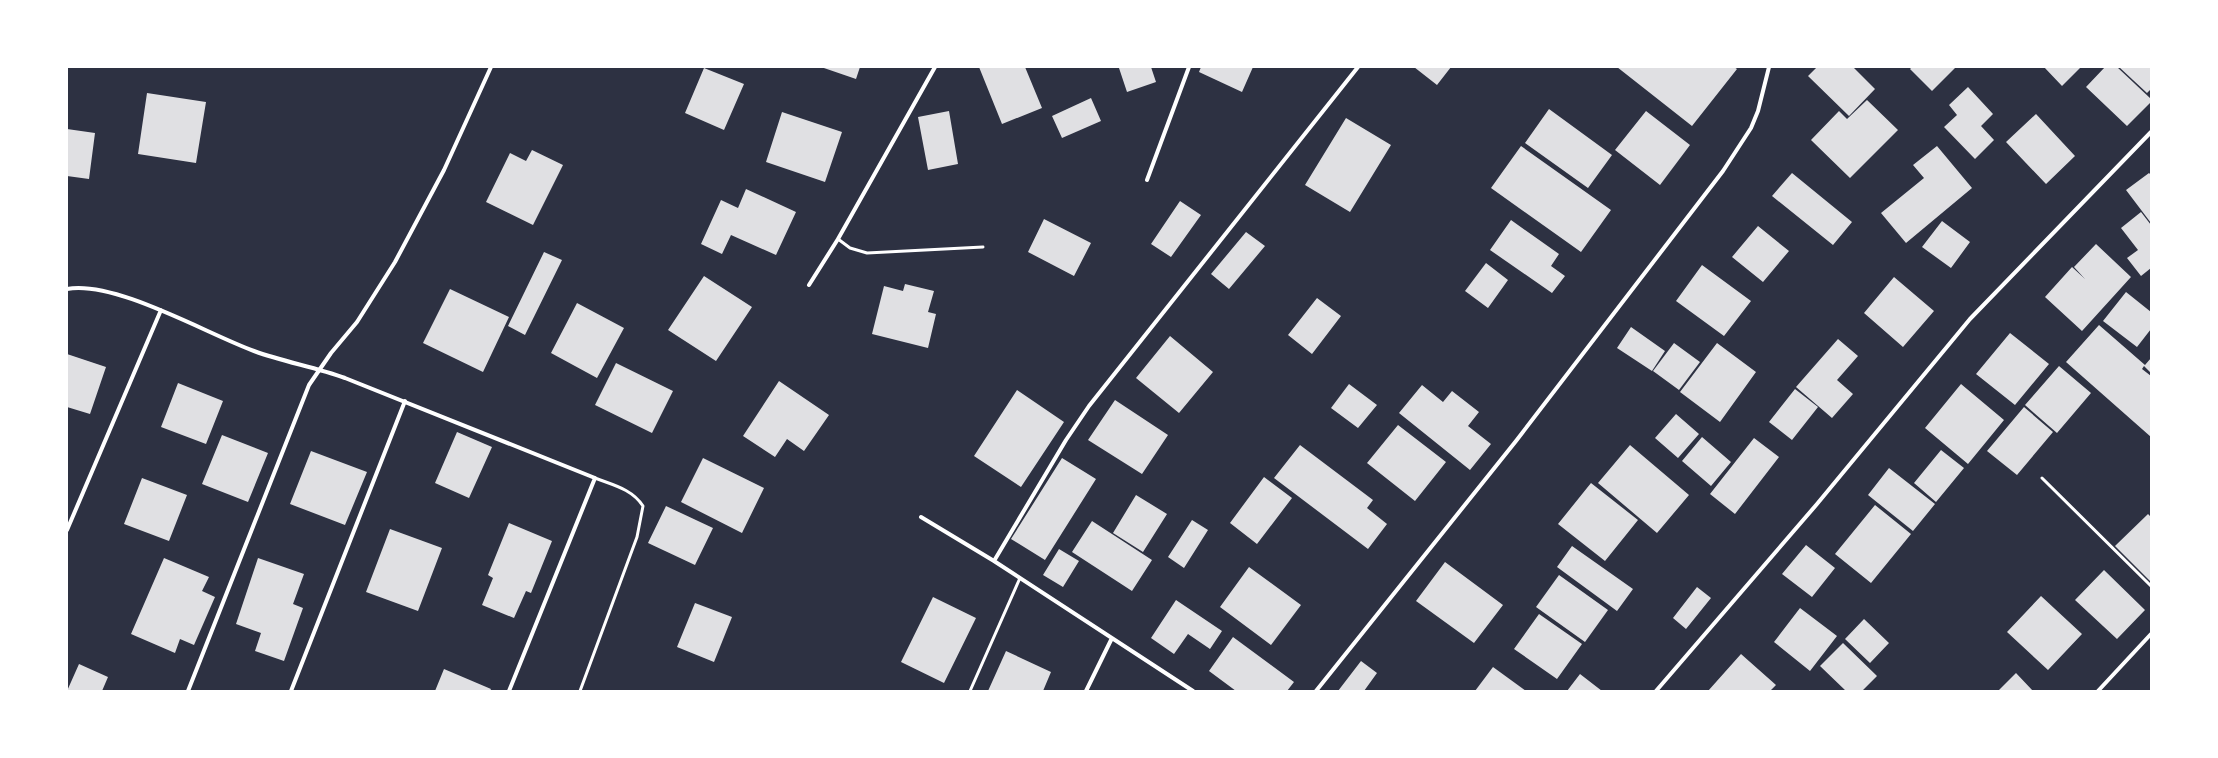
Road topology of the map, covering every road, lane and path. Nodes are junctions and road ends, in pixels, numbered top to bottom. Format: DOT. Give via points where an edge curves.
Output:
graph roads {
  1 [pos="491,67"];
  2 [pos="935,67"];
  3 [pos="1189,67"];
  4 [pos="1358,67"];
  5 [pos="1769,67"];
  6 [pos="2151,132"];
  7 [pos="1147,180"];
  8 [pos="838,239"];
  9 [pos="983,247"];
  10 [pos="809,285"];
  11 [pos="67,289"];
  12 [pos="161,310"];
  13 [pos="319,369"];
  14 [pos="405,401"];
  15 [pos="595,478"];
  16 [pos="2042,478"];
  17 [pos="921,517"];
  18 [pos="67,530"];
  19 [pos="994,561"];
  20 [pos="1020,578"];
  21 [pos="2151,586"];
  22 [pos="2151,634"];
  23 [pos="1112,638"];
  24 [pos="188,691"];
  25 [pos="291,691"];
  26 [pos="509,691"];
  27 [pos="580,691"];
  28 [pos="970,691"];
  29 [pos="1086,691"];
  30 [pos="1193,691"];
  31 [pos="1316,691"];
  32 [pos="1656,691"];
  33 [pos="2098,691"];
  1 -- 13 [label="street" via="444,170 395,262 357,322"];
  2 -- 8 [label="street"];
  3 -- 7 [label="street"];
  4 -- 19 [label="street" via="1089,406"];
  5 -- 31 [label="street" via="1751,128 1724,171 1516,441"];
  6 -- 32 [label="street" via="1970,319 1817,504"];
  8 -- 9 [label="lane" via="850,248 867,253"];
  8 -- 10 [label="street"];
  11 -- 12 [label="street" via="101,289"];
  12 -- 13 [label="street" via="253,350"];
  12 -- 18 [label="street"];
  13 -- 14 [label="street"];
  13 -- 24 [label="street" via="309,385"];
  14 -- 15 [label="street"];
  14 -- 25 [label="street"];
  15 -- 26 [label="street"];
  15 -- 27 [label="lane" via="629,492 644,506 637,537"];
  16 -- 21 [label="lane"];
  17 -- 19 [label="street"];
  19 -- 20 [label="street"];
  20 -- 23 [label="street"];
  20 -- 28 [label="lane"];
  22 -- 33 [label="street"];
  23 -- 29 [label="street"];
  23 -- 30 [label="street"];
}
